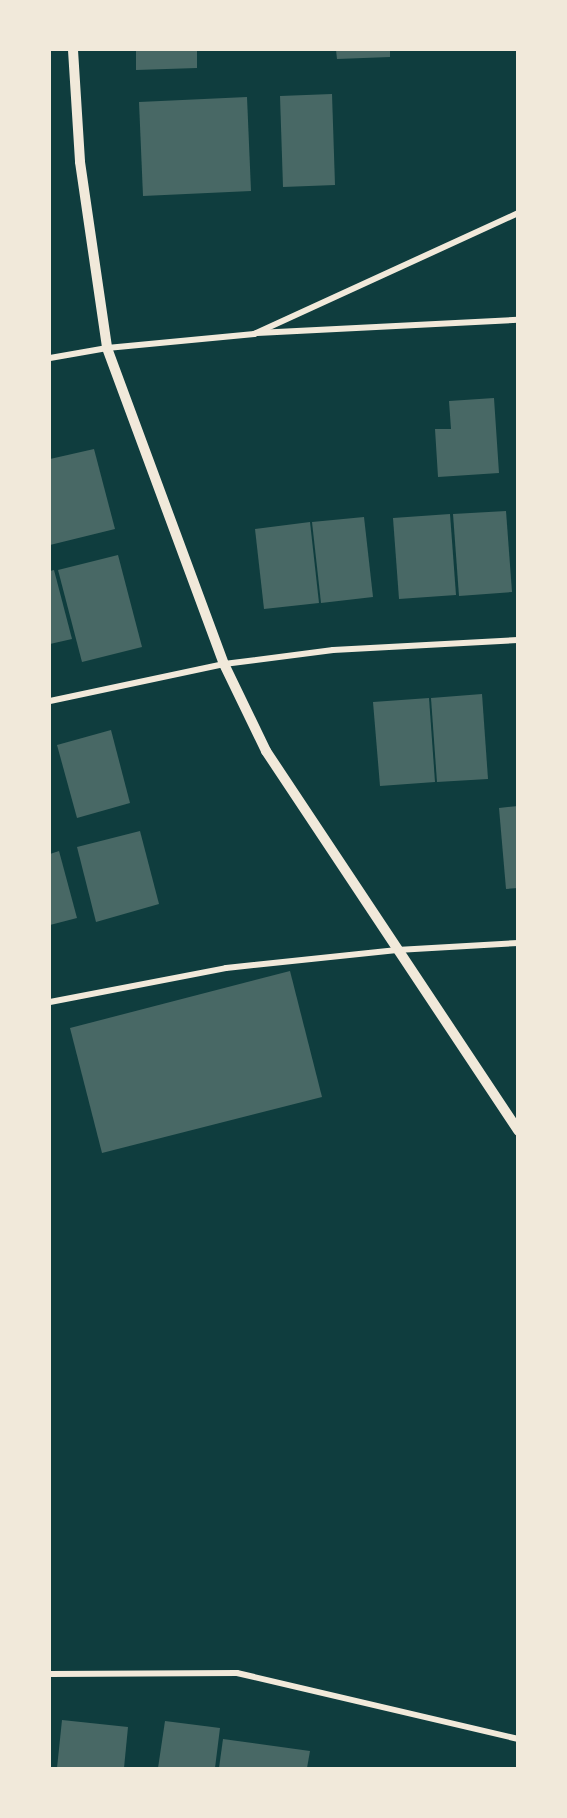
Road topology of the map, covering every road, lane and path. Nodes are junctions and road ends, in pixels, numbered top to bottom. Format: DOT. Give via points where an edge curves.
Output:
graph roads {
  1 [pos="73,50"];
  2 [pos="518,213"];
  3 [pos="518,320"];
  4 [pos="254,333"];
  5 [pos="107,348"];
  6 [pos="50,358"];
  7 [pos="518,640"];
  8 [pos="224,664"];
  9 [pos="50,701"];
  10 [pos="518,943"];
  11 [pos="398,950"];
  12 [pos="50,1002"];
  13 [pos="518,1131"];
  14 [pos="50,1674"];
  15 [pos="518,1739"];
  1 -- 5 [label="street" via="80,162"];
  2 -- 4 [label="street"];
  3 -- 4 [label="street"];
  4 -- 5 [label="street"];
  5 -- 6 [label="street"];
  5 -- 8 [label="street"];
  7 -- 8 [label="street" via="333,650"];
  8 -- 9 [label="street"];
  8 -- 11 [label="street" via="266,751"];
  10 -- 11 [label="street"];
  11 -- 12 [label="street" via="226,968"];
  11 -- 13 [label="street"];
  14 -- 15 [label="street" via="237,1673"];
}
